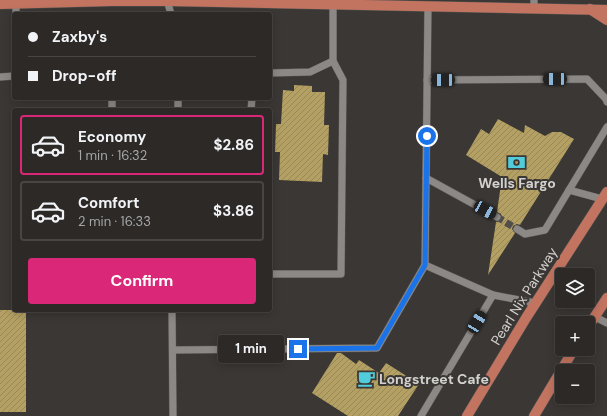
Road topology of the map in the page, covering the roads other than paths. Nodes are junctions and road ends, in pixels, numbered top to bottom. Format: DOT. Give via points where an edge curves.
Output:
graph roads {
  1 [pos="167,0"];
  2 [pos="309,2"];
  3 [pos="360,2"];
  4 [pos="0,4"];
  5 [pos="333,4"];
  6 [pos="474,4"];
  7 [pos="534,4"];
  8 [pos="428,6"];
  9 [pos="16,9"];
  10 [pos="590,9"];
  11 [pos="607,10"];
  12 [pos="170,12"];
  13 [pos="607,20"];
  14 [pos="333,61"];
  15 [pos="272,73"];
  16 [pos="0,76"];
  17 [pos="12,76"];
  18 [pos="427,80"];
  19 [pos="607,102"];
  20 [pos="607,127"];
  21 [pos="426,178"];
  22 [pos="569,190"];
  23 [pos="605,195"];
  24 [pos="497,217"];
  25 [pos="517,229"];
  26 [pos="425,265"];
  27 [pos="272,274"];
  28 [pos="493,295"];
  29 [pos="607,298"];
  30 [pos="535,303"];
  31 [pos="172,312"];
  32 [pos="595,316"];
  33 [pos="595,317"];
  34 [pos="607,323"];
  35 [pos="173,350"];
  36 [pos="570,356"];
  37 [pos="173,416"];
  38 [pos="421,416"];
  39 [pos="467,416"];
  40 [pos="534,416"];
  1 -- 2 [label="main road"];
  1 -- 9 [label="main road" via="112,1"];
  1 -- 12 [label="street"];
  2 -- 5 [label="main road"];
  3 -- 5 [label="main road"];
  3 -- 8 [label="main road"];
  4 -- 9 [label="main road"];
  5 -- 14 [label="street"];
  6 -- 7 [label="main road"];
  6 -- 8 [label="main road"];
  7 -- 10 [label="main road"];
  8 -- 18 [label="street"];
  10 -- 11 [label="main road"];
  10 -- 13 [label="main road"];
  14 -- 15 [label="street" via="310,72"];
  14 -- 27 [label="street" via="343,80 341,274"];
  16 -- 17 [label="street"];
  18 -- 19 [label="street" via="587,79"];
  18 -- 21 [label="street"];
  20 -- 22 [label="street"];
  21 -- 24 [label="street"];
  21 -- 26 [label="street"];
  22 -- 23 [label="street"];
  22 -- 25 [label="street" via="545,230 525,234"];
  23 -- 30 [label="main road, Pearl Nix Parkway"];
  26 -- 28 [label="street"];
  26 -- 35 [label="street" via="377,348"];
  28 -- 30 [label="street"];
  28 -- 38 [label="street"];
  29 -- 32 [label="main road"];
  30 -- 39 [label="main road, Pearl Nix Parkway"];
  31 -- 35 [label="street"];
  33 -- 34 [label="street"];
  35 -- 37 [label="street"];
  36 -- 40 [label="main road"];
}
